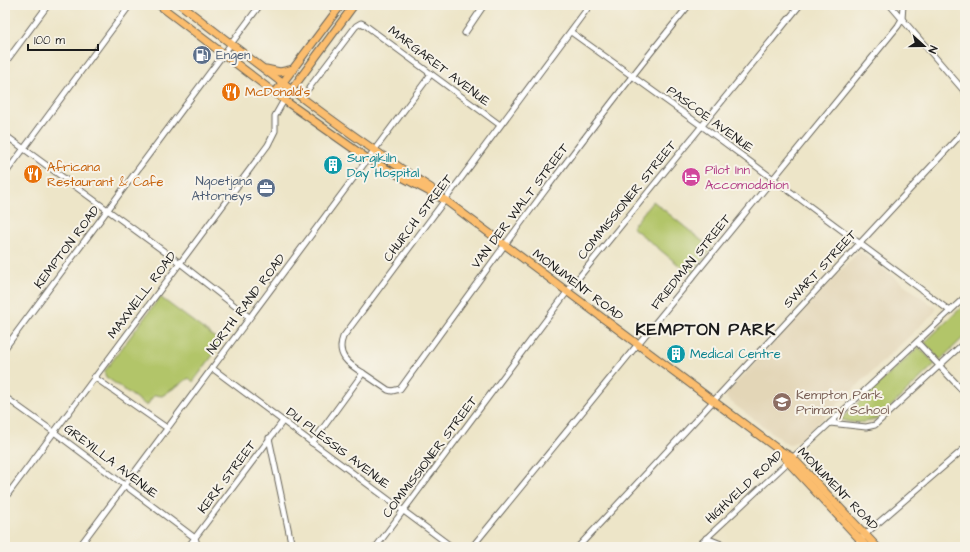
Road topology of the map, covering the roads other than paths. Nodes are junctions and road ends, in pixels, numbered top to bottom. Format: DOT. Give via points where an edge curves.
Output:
graph roads {
  1 [pos="48,5"];
  2 [pos="130,5"];
  3 [pos="159,5"];
  4 [pos="181,5"];
  5 [pos="260,5"];
  6 [pos="341,5"];
  7 [pos="354,5"];
  8 [pos="590,5"];
  9 [pos="689,5"];
  10 [pos="800,5"];
  11 [pos="890,5"];
  12 [pos="903,5"];
  13 [pos="481,7"];
  14 [pos="902,19"];
  15 [pos="570,32"];
  16 [pos="465,33"];
  17 [pos="231,44"];
  18 [pos="223,53"];
  19 [pos="5,63"];
  20 [pos="263,69"];
  21 [pos="294,69"];
  22 [pos="431,74"];
  23 [pos="632,75"];
  24 [pos="283,84"];
  25 [pos="309,88"];
  26 [pos="291,90"];
  27 [pos="965,92"];
  28 [pos="275,93"];
  29 [pos="284,100"];
  30 [pos="500,126"];
  31 [pos="701,126"];
  32 [pos="965,130"];
  33 [pos="5,135"];
  34 [pos="24,149"];
  35 [pos="374,150"];
  36 [pos="368,159"];
  37 [pos="5,174"];
  38 [pos="773,179"];
  39 [pos="442,198"];
  40 [pos="107,211"];
  41 [pos="859,244"];
  42 [pos="504,245"];
  43 [pos="180,263"];
  44 [pos="567,292"];
  45 [pos="965,297"];
  46 [pos="950,311"];
  47 [pos="249,317"];
  48 [pos="917,342"];
  49 [pos="965,342"];
  50 [pos="638,344"];
  51 [pos="5,348"];
  52 [pos="940,366"];
  53 [pos="212,368"];
  54 [pos="363,373"];
  55 [pos="94,377"];
  56 [pos="965,393"];
  57 [pos="5,397"];
  58 [pos="713,400"];
  59 [pos="283,421"];
  60 [pos="830,423"];
  61 [pos="167,428"];
  62 [pos="54,432"];
  63 [pos="269,438"];
  64 [pos="312,443"];
  65 [pos="965,448"];
  66 [pos="790,460"];
  67 [pos="125,485"];
  68 [pos="5,498"];
  69 [pos="403,511"];
  70 [pos="863,537"];
  71 [pos="195,538"];
  72 [pos="706,538"];
  73 [pos="79,547"];
  74 [pos="188,547"];
  75 [pos="198,547"];
  76 [pos="292,547"];
  77 [pos="376,547"];
  78 [pos="452,547"];
  79 [pos="472,547"];
  80 [pos="578,547"];
  81 [pos="696,547"];
  82 [pos="729,547"];
  83 [pos="854,547"];
  84 [pos="867,547"];
  85 [pos="877,547"];
  1 -- 19 [label="street"];
  2 -- 34 [label="street"];
  3 -- 18 [label="main road, MONUMENT ROAD"];
  4 -- 17 [label="main road, MONUMENT ROAD"];
  5 -- 17 [label="street, KEMPTON ROAD"];
  6 -- 21 [label="main road"];
  7 -- 26 [label="main road"];
  8 -- 15 [label="street, CHURCH STREET"];
  9 -- 23 [label="street, VAN DER WALT STREET"];
  10 -- 31 [label="street, COMMISSIONER STREET"];
  11 -- 14 [label="street"];
  12 -- 14 [label="street"];
  13 -- 16 [label="street"];
  14 -- 27 [label="street"];
  14 -- 38 [label="street, FRIEDMAN STREET"];
  15 -- 23 [label="street, PASCOE AVENUE"];
  15 -- 30 [label="street, CHURCH STREET"];
  17 -- 18 [label="street, KEMPTON ROAD"];
  17 -- 20 [label="main road, MONUMENT ROAD"];
  18 -- 28 [label="main road, MONUMENT ROAD"];
  18 -- 40 [label="street, KEMPTON ROAD"];
  20 -- 21 [label="main road" via="280,72"];
  20 -- 24 [label="main road, MONUMENT ROAD"];
  21 -- 24 [label="main road"];
  22 -- 25 [label="street, MARGARET AVENUE" via="364,25 358,24"];
  22 -- 30 [label="street, MARGARET AVENUE"];
  22 -- 35 [label="street, NORTH RAND ROAD"];
  23 -- 31 [label="street, PASCOE AVENUE"];
  23 -- 42 [label="street, VAN DER WALT STREET"];
  24 -- 26 [label="main road, MONUMENT ROAD"];
  24 -- 28 [label="main road"];
  26 -- 29 [label="main road"];
  26 -- 35 [label="main road, MONUMENT ROAD"];
  28 -- 29 [label="main road, MONUMENT ROAD"];
  29 -- 36 [label="main road, MONUMENT ROAD"];
  29 -- 43 [label="street, MAXWELL ROAD" via="275,116 275,131 268,145"];
  30 -- 39 [label="street, CHURCH STREET"];
  31 -- 38 [label="street, PASCOE AVENUE"];
  31 -- 44 [label="street, COMMISSIONER STREET"];
  32 -- 41 [label="street, SWART STREET"];
  33 -- 34 [label="street"];
  34 -- 37 [label="street"];
  34 -- 40 [label="street"];
  35 -- 36 [label="street, NORTH RAND ROAD"];
  35 -- 39 [label="main road, MONUMENT ROAD" via="433,189"];
  36 -- 39 [label="main road, MONUMENT ROAD"];
  36 -- 47 [label="street, NORTH RAND ROAD"];
  38 -- 41 [label="street, PASCOE AVENUE"];
  38 -- 50 [label="street, FRIEDMAN STREET"];
  39 -- 42 [label="main road, MONUMENT ROAD"];
  39 -- 54 [label="street, CHURCH STREET" via="343,337 340,346 344,358"];
  40 -- 43 [label="street"];
  40 -- 51 [label="street, KEMPTON ROAD"];
  41 -- 46 [label="street, PASCOE AVENUE"];
  41 -- 58 [label="street, SWART STREET"];
  42 -- 44 [label="main road, MONUMENT ROAD"];
  42 -- 54 [label="street, VAN DER WALT STREET" via="400,389 388,390"];
  43 -- 47 [label="street"];
  43 -- 55 [label="street, MAXWELL ROAD"];
  44 -- 50 [label="main road, MONUMENT ROAD"];
  44 -- 69 [label="street, COMMISSIONER STREET"];
  45 -- 46 [label="street, HIGHVELD ROAD"];
  46 -- 48 [label="street, HIGHVELD ROAD"];
  47 -- 53 [label="street, NORTH RAND ROAD"];
  48 -- 52 [label="street"];
  48 -- 60 [label="street, HIGHVELD ROAD"];
  49 -- 52 [label="street"];
  50 -- 58 [label="main road, MONUMENT ROAD"];
  50 -- 79 [label="street, FRIEDMAN STREET"];
  52 -- 56 [label="street"];
  52 -- 60 [label="street" via="875,425 866,427"];
  53 -- 59 [label="street, DU PLESSIS AVENUE"];
  53 -- 61 [label="street, NORTH RAND ROAD"];
  54 -- 64 [label="street"];
  55 -- 61 [label="street"];
  55 -- 62 [label="street, MAXWELL ROAD"];
  57 -- 62 [label="street, GREYILLA AVENUE"];
  58 -- 66 [label="main road, MONUMENT ROAD"];
  58 -- 80 [label="street, SWART STREET"];
  59 -- 63 [label="street, KERK STREET"];
  59 -- 64 [label="street, DU PLESSIS AVENUE"];
  60 -- 66 [label="street, HIGHVELD ROAD"];
  61 -- 67 [label="street, NORTH RAND ROAD"];
  62 -- 67 [label="street, GREYILLA AVENUE"];
  62 -- 68 [label="street, MAXWELL ROAD"];
  63 -- 71 [label="street, KERK STREET"];
  63 -- 76 [label="street"];
  64 -- 69 [label="street, DU PLESSIS AVENUE"];
  65 -- 70 [label="street"];
  66 -- 70 [label="main road, MONUMENT ROAD"];
  66 -- 72 [label="street, HIGHVELD ROAD"];
  67 -- 71 [label="street, GREYILLA AVENUE"];
  67 -- 73 [label="street, NORTH RAND ROAD"];
  69 -- 77 [label="street, COMMISSIONER STREET"];
  69 -- 78 [label="street, DU PLESSIS AVENUE"];
  70 -- 83 [label="street"];
  70 -- 84 [label="main road, MONUMENT ROAD"];
  70 -- 85 [label="main road, MONUMENT ROAD"];
  71 -- 74 [label="street, KERK STREET"];
  71 -- 75 [label="street"];
  72 -- 81 [label="street, HIGHVELD ROAD"];
  72 -- 82 [label="street"];
}
